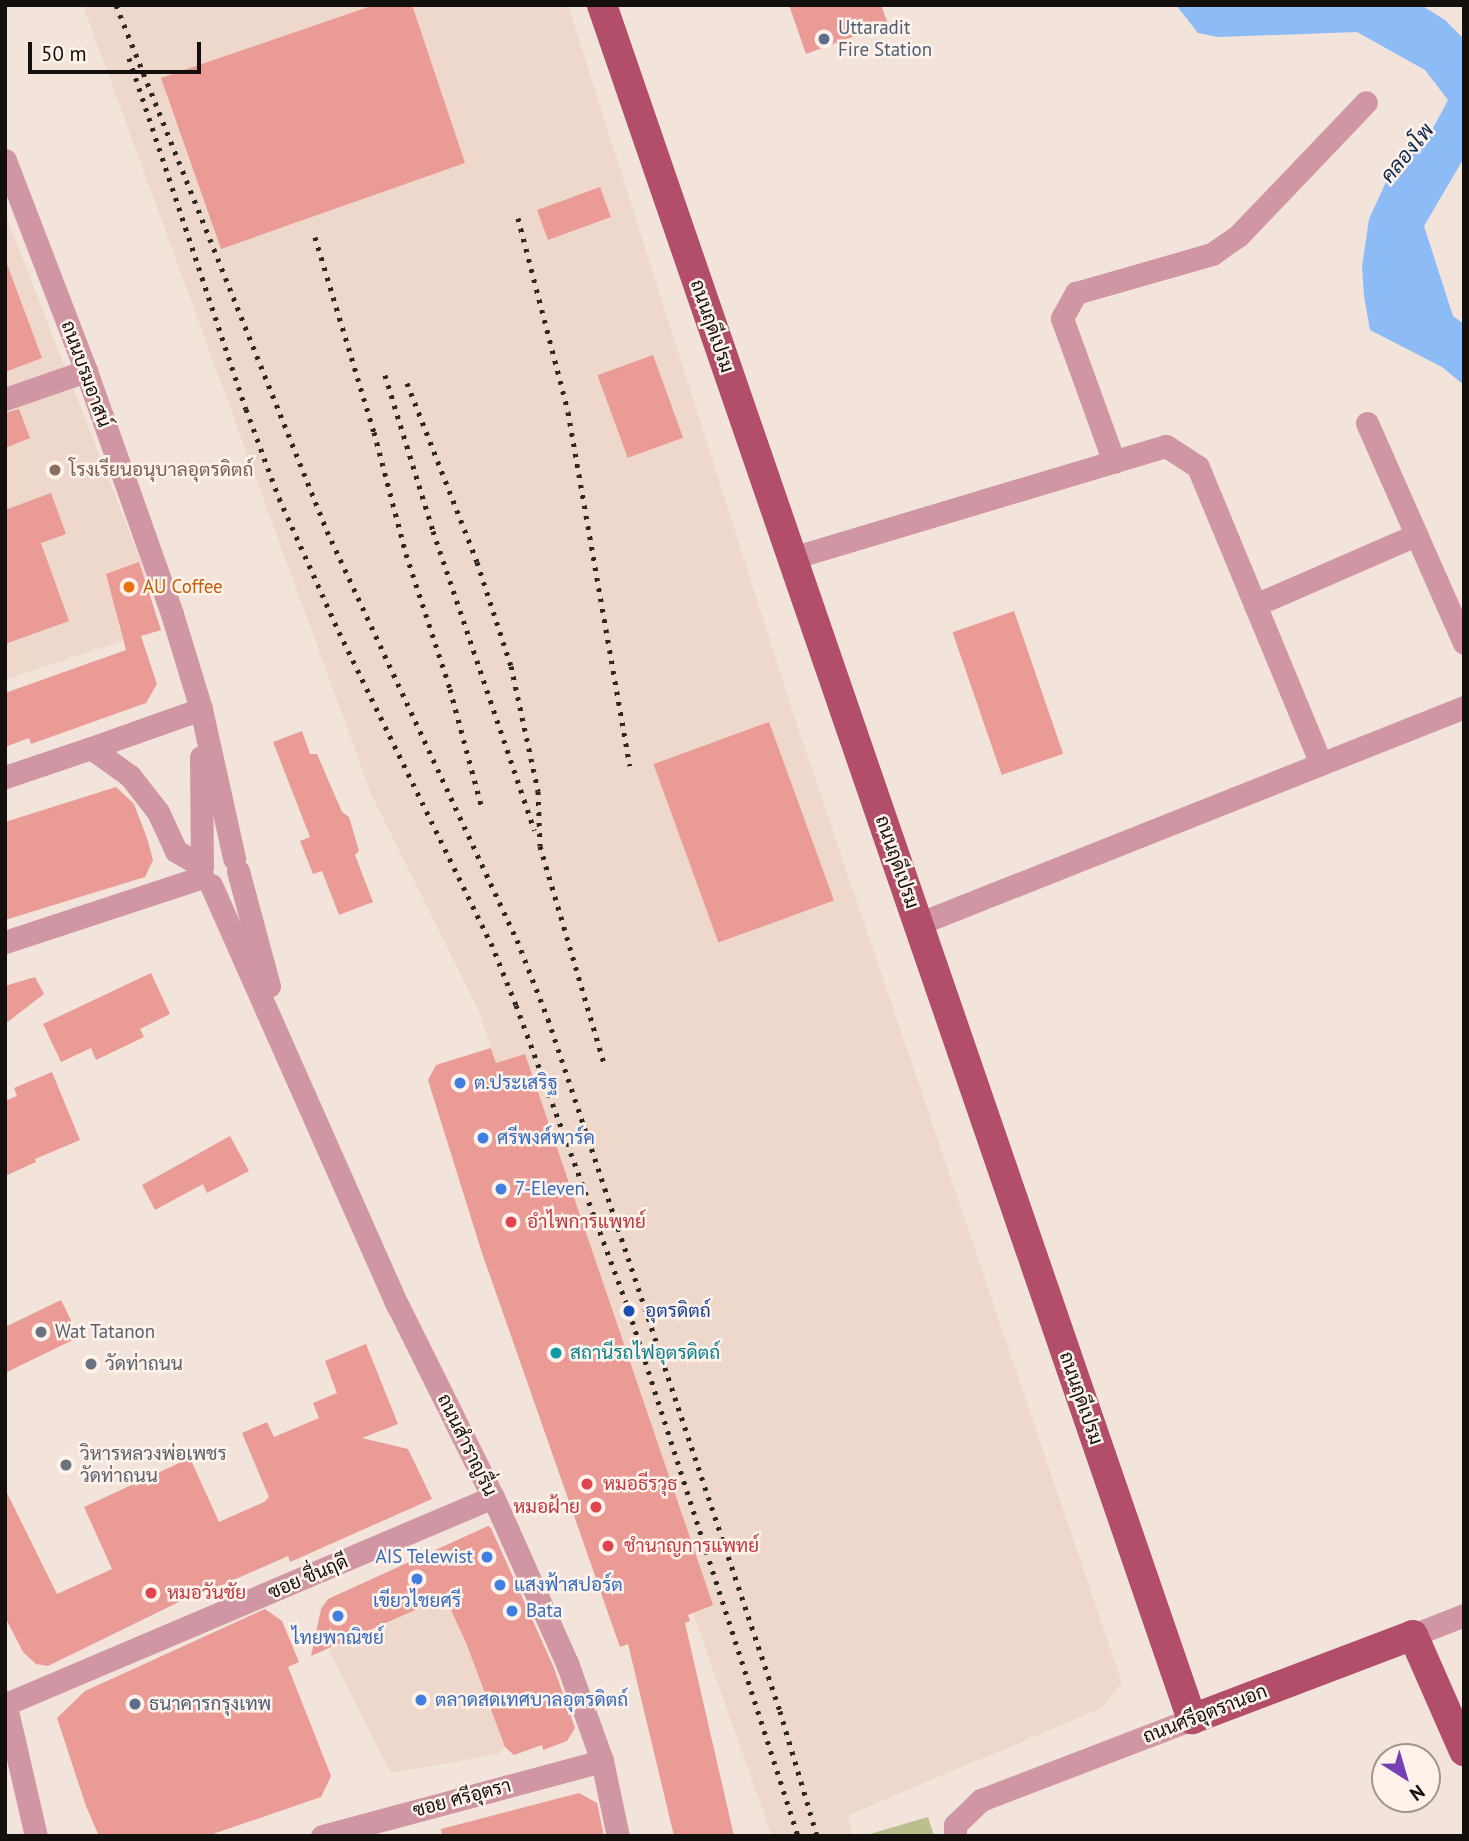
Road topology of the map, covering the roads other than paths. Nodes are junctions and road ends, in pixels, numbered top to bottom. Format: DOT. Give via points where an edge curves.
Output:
graph roads {
  1 [pos="602,5"];
  2 [pos="1366,102"];
  3 [pos="5,160"];
  4 [pos="86,371"];
  5 [pos="5,399"];
  6 [pos="1367,423"];
  7 [pos="1114,462"];
  8 [pos="1416,535"];
  9 [pos="792,558"];
  10 [pos="1255,605"];
  11 [pos="1464,643"];
  12 [pos="1464,707"];
  13 [pos="201,709"];
  14 [pos="91,748"];
  15 [pos="1321,764"];
  16 [pos="5,777"];
  17 [pos="176,851"];
  18 [pos="236,865"];
  19 [pos="205,876"];
  20 [pos="168,889"];
  21 [pos="918,924"];
  22 [pos="5,942"];
  23 [pos="289,1063"];
  24 [pos="492,1497"];
  25 [pos="1464,1615"];
  26 [pos="1413,1635"];
  27 [pos="6,1703"];
  28 [pos="1192,1719"];
  29 [pos="1464,1751"];
  30 [pos="601,1761"];
  31 [pos="955,1831"];
  32 [pos="36,1836"];
  33 [pos="322,1836"];
  34 [pos="618,1836"];
  1 -- 9 [label="main road, ถนนฤดีเปรม"];
  2 -- 7 [label="street" via="1230,242 1212,254 1076,293 1062,318"];
  3 -- 4 [label="street, ถนนบรมอาสน์"];
  4 -- 5 [label="street"];
  4 -- 13 [label="street, ถนนบรมอาสน์"];
  6 -- 8 [label="street"];
  7 -- 9 [label="street"];
  7 -- 10 [label="street" via="1166,446 1198,467"];
  8 -- 10 [label="street"];
  8 -- 11 [label="street"];
  9 -- 21 [label="main road, ถนนฤดีเปรม"];
  10 -- 15 [label="street"];
  12 -- 15 [label="street"];
  13 -- 14 [label="street"];
  13 -- 18 [label="street, ถนนบรมอาสน์"];
  13 -- 19 [label="street, ถนนบรมอาสน์"];
  14 -- 16 [label="street"];
  14 -- 17 [label="street" via="130,776 158,813"];
  15 -- 21 [label="street"];
  17 -- 19 [label="street"];
  17 -- 20 [label="street"];
  18 -- 19 [label="street" via="232,883 224,887"];
  18 -- 23 [label="street, ถนนสำราญรื่น"];
  19 -- 20 [label="street"];
  19 -- 23 [label="street, ถนนสำราญรื่น"];
  20 -- 22 [label="street"];
  21 -- 28 [label="main road, ถนนฤดีเปรม"];
  23 -- 24 [label="street, ถนนสำราญรื่น" via="398,1306"];
  24 -- 27 [label="street, ซอย ชื่นฤดี"];
  24 -- 30 [label="street, ถนนสำราญรื่น" via="567,1663"];
  25 -- 26 [label="street, ถนนศรีอุตรานอก"];
  26 -- 28 [label="main road, ถนนศรีอุตรานอก"];
  26 -- 29 [label="main road"];
  27 -- 32 [label="street"];
  28 -- 31 [label="street, ถนนศรีอุตรานอก" via="981,1800"];
  30 -- 33 [label="street, ซอย ศรีอุตรา"];
  30 -- 34 [label="street, ถนนสำราญรื่น"];
}
